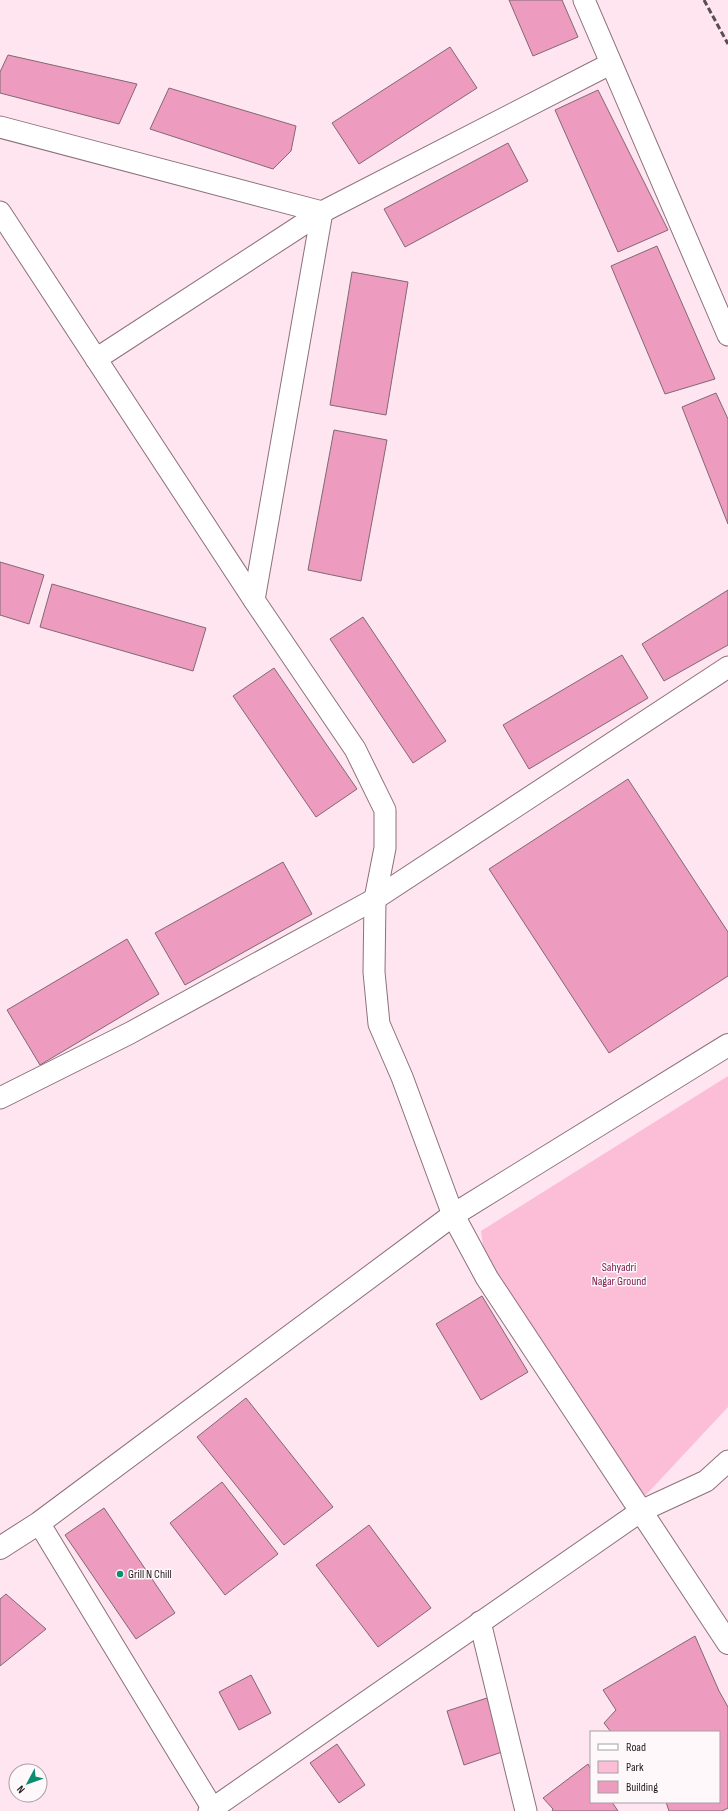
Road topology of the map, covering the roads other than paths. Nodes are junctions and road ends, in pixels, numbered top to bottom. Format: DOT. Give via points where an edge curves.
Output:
graph roads {
  1 [pos="584,0"];
  2 [pos="610,64"];
  3 [pos="0,127"];
  4 [pos="0,212"];
  5 [pos="322,212"];
  6 [pos="728,335"];
  7 [pos="96,359"];
  8 [pos="254,600"];
  9 [pos="728,667"];
  10 [pos="375,899"];
  11 [pos="728,1045"];
  12 [pos="0,1098"];
  13 [pos="486,1194"];
  14 [pos="453,1215"];
  15 [pos="728,1461"];
  16 [pos="641,1511"];
  17 [pos="39,1523"];
  18 [pos="0,1548"];
  19 [pos="480,1622"];
  20 [pos="728,1643"];
  21 [pos="212,1810"];
  22 [pos="526,1811"];
  1 -- 2 [label="street"];
  2 -- 5 [label="street"];
  2 -- 6 [label="street"];
  3 -- 5 [label="street"];
  4 -- 7 [label="street"];
  5 -- 7 [label="street"];
  5 -- 8 [label="street"];
  7 -- 8 [label="street"];
  8 -- 10 [label="street" via="355,749 384,810 385,848"];
  9 -- 10 [label="street"];
  10 -- 12 [label="street" via="130,1033"];
  10 -- 14 [label="street" via="374,972 379,1024 402,1077"];
  11 -- 13 [label="main road"];
  13 -- 14 [label="street"];
  14 -- 16 [label="main road" via="487,1278"];
  14 -- 17 [label="main road"];
  15 -- 16 [label="street" via="706,1481"];
  16 -- 19 [label="street"];
  16 -- 20 [label="main road"];
  17 -- 18 [label="main road"];
  17 -- 21 [label="street"];
  19 -- 21 [label="street"];
  19 -- 22 [label="street"];
}
